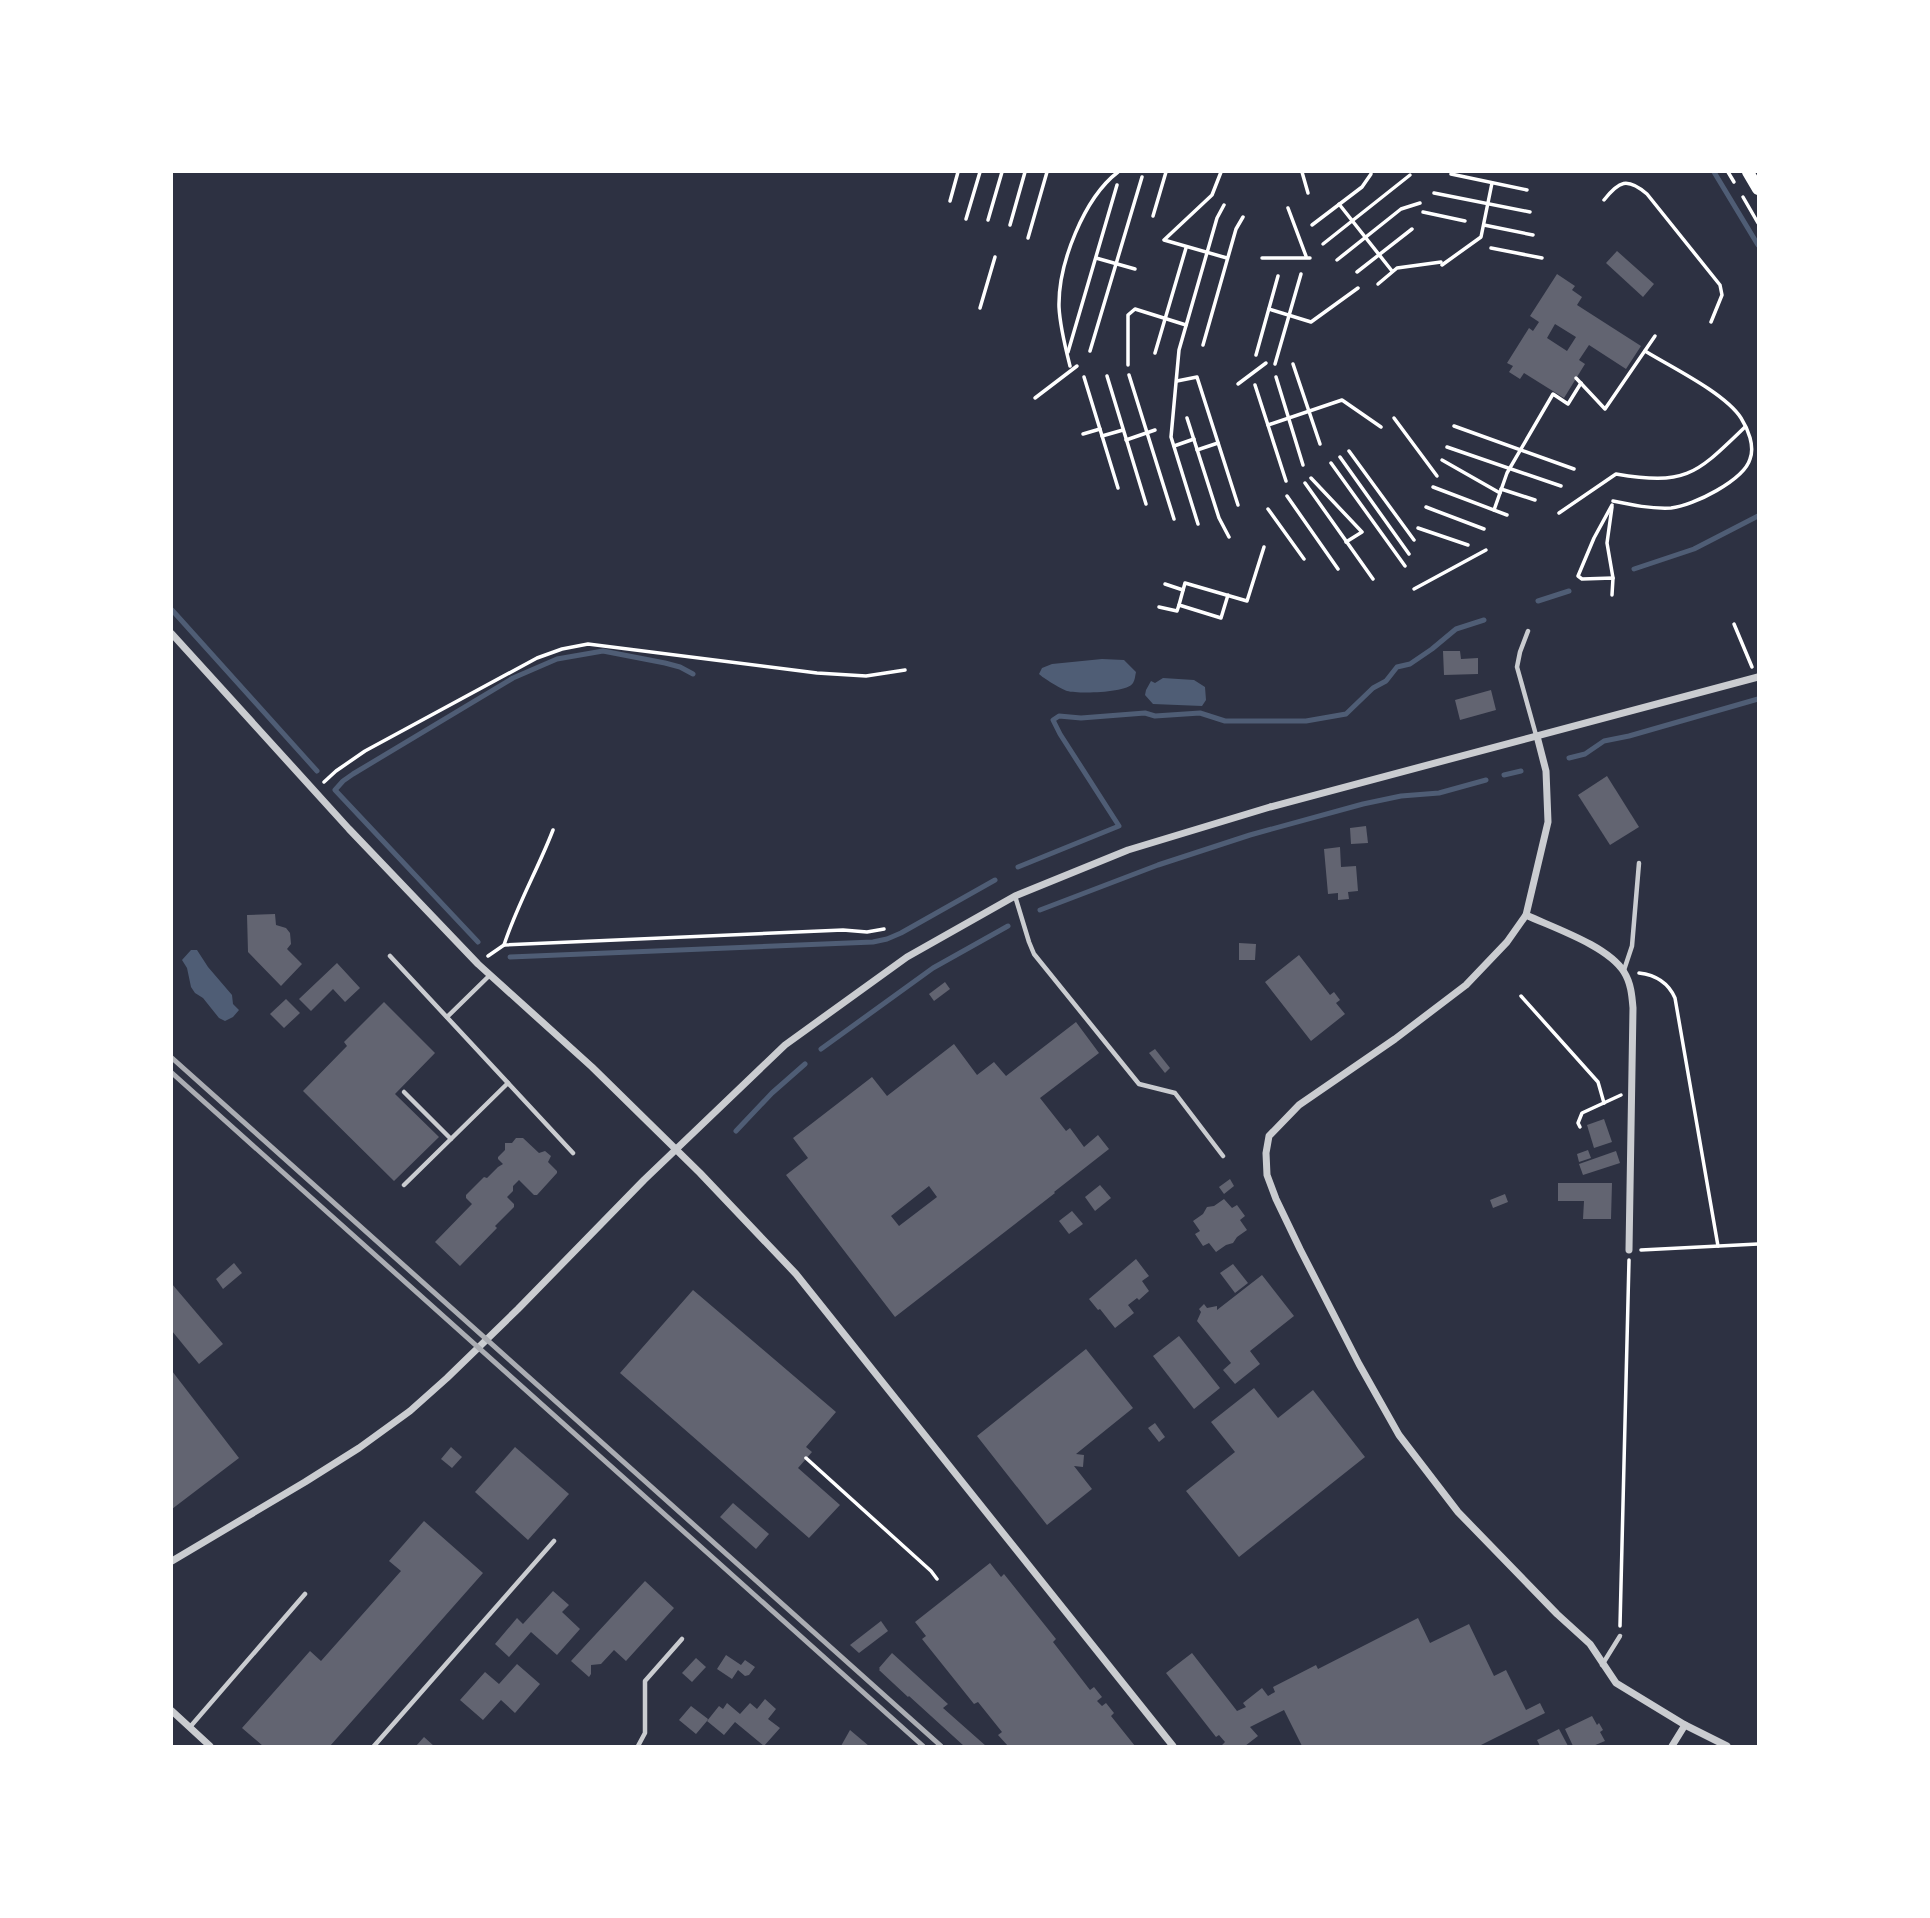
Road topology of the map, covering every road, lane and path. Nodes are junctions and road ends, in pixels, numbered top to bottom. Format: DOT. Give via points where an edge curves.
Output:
graph roads {
  1 [pos="958,172"];
  2 [pos="980,172"];
  3 [pos="1002,172"];
  4 [pos="1025,172"];
  5 [pos="1047,172"];
  6 [pos="1166,172"];
  7 [pos="1221,172"];
  8 [pos="1302,172"];
  9 [pos="1748,172"];
  10 [pos="1116,173"];
  11 [pos="1371,174"];
  12 [pos="1451,174"];
  13 [pos="1410,176"];
  14 [pos="1142,177"];
  15 [pos="1492,183"];
  16 [pos="1117,185"];
  17 [pos="1759,189"];
  18 [pos="1527,190"];
  19 [pos="1308,193"];
  20 [pos="1434,193"];
  21 [pos="1604,200"];
  22 [pos="950,201"];
  23 [pos="1339,204"];
  24 [pos="1420,204"];
  25 [pos="1488,204"];
  26 [pos="1224,205"];
  27 [pos="1288,208"];
  28 [pos="1423,212"];
  29 [pos="1531,212"];
  30 [pos="1153,216"];
  31 [pos="1243,216"];
  32 [pos="966,219"];
  33 [pos="988,220"];
  34 [pos="1352,221"];
  35 [pos="1465,221"];
  36 [pos="1010,225"];
  37 [pos="1312,225"];
  38 [pos="1483,225"];
  39 [pos="1412,229"];
  40 [pos="1533,235"];
  41 [pos="1366,237"];
  42 [pos="1028,238"];
  43 [pos="1324,244"];
  44 [pos="1186,247"];
  45 [pos="1491,248"];
  46 [pos="1207,253"];
  47 [pos="1379,255"];
  48 [pos="995,257"];
  49 [pos="1096,258"];
  50 [pos="1227,258"];
  51 [pos="1262,258"];
  52 [pos="1542,258"];
  53 [pos="1337,260"];
  54 [pos="1116,264"];
  55 [pos="1135,269"];
  56 [pos="1392,271"];
  57 [pos="1357,272"];
  58 [pos="1301,274"];
  59 [pos="1278,276"];
  60 [pos="1378,284"];
  61 [pos="1358,288"];
  62 [pos="980,308"];
  63 [pos="1269,309"];
  64 [pos="1289,315"];
  65 [pos="1165,318"];
  66 [pos="1711,322"];
  67 [pos="1186,325"];
  68 [pos="1655,336"];
  69 [pos="1203,345"];
  70 [pos="1090,351"];
  71 [pos="1645,351"];
  72 [pos="1155,353"];
  73 [pos="1067,354"];
  74 [pos="1256,355"];
  75 [pos="1266,363"];
  76 [pos="1275,363"];
  77 [pos="1293,364"];
  78 [pos="1128,365"];
  79 [pos="1070,366"];
  80 [pos="1077,366"];
  81 [pos="1129,375"];
  82 [pos="1107,376"];
  83 [pos="1084,377"];
  84 [pos="1276,377"];
  85 [pos="1576,378"];
  86 [pos="1177,381"];
  87 [pos="1581,383"];
  88 [pos="1238,384"];
  89 [pos="1255,385"];
  90 [pos="1035,398"];
  91 [pos="1309,411"];
  92 [pos="1187,418"];
  93 [pos="1289,418"];
  94 [pos="1394,418"];
  95 [pos="1268,425"];
  96 [pos="1454,426"];
  97 [pos="1381,427"];
  98 [pos="1745,427"];
  99 [pos="1100,429"];
  100 [pos="1123,430"];
  101 [pos="1155,430"];
  102 [pos="1147,433"];
  103 [pos="1083,434"];
  104 [pos="1102,436"];
  105 [pos="1126,439"];
  106 [pos="1194,439"];
  107 [pos="1218,443"];
  108 [pos="1320,444"];
  109 [pos="1174,446"];
  110 [pos="1447,447"];
  111 [pos="1197,450"];
  112 [pos="1520,450"];
  113 [pos="1349,451"];
  114 [pos="1340,457"];
  115 [pos="1443,460"];
  116 [pos="1331,463"];
  117 [pos="1303,465"];
  118 [pos="1509,468"];
  119 [pos="1574,469"];
  120 [pos="1437,476"];
  121 [pos="1311,478"];
  122 [pos="1286,481"];
  123 [pos="1305,483"];
  124 [pos="1561,486"];
  125 [pos="1433,487"];
  126 [pos="1118,488"];
  127 [pos="1500,491"];
  128 [pos="1286,496"];
  129 [pos="1535,500"];
  130 [pos="1613,501"];
  131 [pos="1146,504"];
  132 [pos="1238,505"];
  133 [pos="1426,507"];
  134 [pos="1268,509"];
  135 [pos="1493,510"];
  136 [pos="1559,513"];
  137 [pos="1507,515"];
  138 [pos="1174,519"];
  139 [pos="1198,524"];
  140 [pos="1418,528"];
  141 [pos="1485,529"];
  142 [pos="1229,537"];
  143 [pos="1414,540"];
  144 [pos="1346,542"];
  145 [pos="1468,545"];
  146 [pos="1264,547"];
  147 [pos="1486,550"];
  148 [pos="1409,554"];
  149 [pos="1304,559"];
  150 [pos="1405,566"];
  151 [pos="1338,569"];
  152 [pos="1613,578"];
  153 [pos="1373,579"];
  154 [pos="1165,584"];
  155 [pos="1414,589"];
  156 [pos="1183,590"];
  157 [pos="1228,595"];
  158 [pos="1612,595"];
  159 [pos="1179,605"];
  160 [pos="1159,607"];
  161 [pos="1734,624"];
  162 [pos="1528,631"];
  163 [pos="172,634"];
  164 [pos="905,670"];
  165 [pos="1757,677"];
  166 [pos="1537,736"];
  167 [pos="314,790"];
  168 [pos="554,830"];
  169 [pos="1639,863"];
  170 [pos="1015,897"];
  171 [pos="1526,915"];
  172 [pos="884,929"];
  173 [pos="504,945"];
  174 [pos="390,956"];
  175 [pos="478,964"];
  176 [pos="1624,971"];
  177 [pos="489,975"];
  178 [pos="1521,996"];
  179 [pos="447,1017"];
  180 [pos="508,1083"];
  181 [pos="1631,1091"];
  182 [pos="404,1092"];
  183 [pos="1604,1103"];
  184 [pos="1580,1127"];
  185 [pos="451,1139"];
  186 [pos="676,1150"];
  187 [pos="573,1153"];
  188 [pos="1223,1156"];
  189 [pos="404,1185"];
  190 [pos="1759,1244"];
  191 [pos="1718,1246"];
  192 [pos="1629,1250"];
  193 [pos="806,1458"];
  194 [pos="554,1541"];
  195 [pos="172,1561"];
  196 [pos="937,1580"];
  197 [pos="305,1594"];
  198 [pos="1620,1636"];
  199 [pos="682,1639"];
  200 [pos="1602,1665"];
  201 [pos="172,1711"];
  202 [pos="1685,1725"];
  203 [pos="189,1727"];
  204 [pos="210,1746"];
  205 [pos="374,1746"];
  206 [pos="638,1746"];
  207 [pos="1173,1746"];
  208 [pos="1672,1746"];
  209 [pos="1727,1746"];
  1 -- 22 [label="path"];
  2 -- 32 [label="path"];
  3 -- 33 [label="path"];
  4 -- 36 [label="path"];
  5 -- 42 [label="path"];
  6 -- 30 [label="path"];
  7 -- 44 [label="path" via="1212,195 1164,240"];
  8 -- 19 [label="path"];
  9 -- 17 [label="main road"];
  10 -- 73 [label="path" via="1091,203 1068,252 1059,304"];
  11 -- 23 [label="path"];
  12 -- 15 [label="path"];
  13 -- 34 [label="path"];
  14 -- 54 [label="path"];
  15 -- 18 [label="path"];
  15 -- 25 [label="path"];
  16 -- 49 [label="path"];
  20 -- 25 [label="path"];
  21 -- 66 [label="path" via="1627,182 1647,194 1720,285 1722,295"];
  23 -- 34 [label="path"];
  23 -- 37 [label="path"];
  24 -- 41 [label="path" via="1401,209"];
  25 -- 29 [label="path"];
  25 -- 38 [label="path"];
  26 -- 46 [label="path"];
  27 -- 51 [label="path" via="1308,257"];
  28 -- 35 [label="path"];
  31 -- 50 [label="path"];
  34 -- 41 [label="path"];
  34 -- 43 [label="path"];
  38 -- 40 [label="path"];
  38 -- 56 [label="path" via="1481,237 1441,264"];
  39 -- 47 [label="path"];
  41 -- 47 [label="path"];
  41 -- 53 [label="path"];
  44 -- 46 [label="path"];
  44 -- 65 [label="path"];
  45 -- 52 [label="path"];
  46 -- 50 [label="path"];
  46 -- 67 [label="path"];
  47 -- 56 [label="path"];
  47 -- 57 [label="path"];
  48 -- 62 [label="path"];
  49 -- 54 [label="path"];
  49 -- 73 [label="path"];
  50 -- 69 [label="path"];
  54 -- 55 [label="path"];
  54 -- 70 [label="path"];
  56 -- 60 [label="path"];
  58 -- 64 [label="path"];
  59 -- 63 [label="path"];
  61 -- 64 [label="path" via="1311,322"];
  63 -- 64 [label="path"];
  63 -- 74 [label="path"];
  64 -- 76 [label="path"];
  65 -- 67 [label="path"];
  65 -- 72 [label="path"];
  65 -- 78 [label="path" via="1135,309 1128,315"];
  67 -- 86 [label="path"];
  68 -- 71 [label="path"];
  71 -- 87 [label="path" via="1605,409"];
  71 -- 98 [label="path" via="1717,395"];
  73 -- 79 [label="path"];
  75 -- 88 [label="path"];
  77 -- 91 [label="path"];
  80 -- 90 [label="path"];
  81 -- 102 [label="path"];
  82 -- 100 [label="path"];
  83 -- 99 [label="path"];
  84 -- 93 [label="path"];
  85 -- 87 [label="path"];
  86 -- 107 [label="path" via="1197,377"];
  86 -- 109 [label="path"];
  87 -- 112 [label="path" via="1568,404 1553,394"];
  89 -- 95 [label="path"];
  91 -- 93 [label="path"];
  91 -- 97 [label="path" via="1342,400"];
  91 -- 108 [label="path"];
  92 -- 106 [label="path"];
  93 -- 95 [label="path"];
  93 -- 117 [label="path"];
  94 -- 120 [label="path"];
  95 -- 122 [label="path"];
  96 -- 112 [label="path"];
  98 -- 130 [label="path" via="1751,458 1708,496 1671,508"];
  98 -- 136 [label="path" via="1695,471 1663,479 1616,474"];
  99 -- 103 [label="path"];
  99 -- 104 [label="path"];
  100 -- 104 [label="path"];
  100 -- 105 [label="path"];
  101 -- 102 [label="path"];
  102 -- 105 [label="path"];
  102 -- 138 [label="path"];
  104 -- 126 [label="path"];
  105 -- 131 [label="path"];
  106 -- 109 [label="path"];
  106 -- 111 [label="path"];
  107 -- 111 [label="path"];
  107 -- 132 [label="path"];
  109 -- 139 [label="path"];
  110 -- 118 [label="path"];
  111 -- 142 [label="path"];
  112 -- 118 [label="path"];
  112 -- 119 [label="path"];
  113 -- 143 [label="path"];
  114 -- 148 [label="path"];
  115 -- 127 [label="path"];
  116 -- 150 [label="path"];
  118 -- 124 [label="path"];
  118 -- 127 [label="path"];
  121 -- 144 [label="path" via="1362,532"];
  123 -- 144 [label="path"];
  125 -- 135 [label="path"];
  127 -- 129 [label="path"];
  127 -- 135 [label="path"];
  128 -- 151 [label="path"];
  133 -- 141 [label="path"];
  134 -- 149 [label="path"];
  135 -- 137 [label="path"];
  140 -- 145 [label="path"];
  144 -- 153 [label="path"];
  146 -- 157 [label="path" via="1247,601"];
  147 -- 155 [label="path"];
  152 -- 152 [label="path" via="1578,576 1612,505 1608,543"];
  152 -- 158 [label="path"];
  154 -- 156 [label="path"];
  156 -- 157 [label="path" via="1185,583"];
  156 -- 159 [label="path"];
  157 -- 159 [label="path" via="1221,618"];
  159 -- 160 [label="path" via="1177,611"];
  161 -- 165 [label="path"];
  162 -- 166 [label="lane" via="1517,667"];
  163 -- 167 [label="street"];
  164 -- 167 [label="path" via="866,676 817,673 587,644 562,649 537,658 365,751"];
  165 -- 166 [label="street"];
  166 -- 170 [label="street" via="1128,850"];
  166 -- 171 [label="street" via="1546,771 1548,822"];
  167 -- 175 [label="street"];
  168 -- 173 [label="path"];
  169 -- 176 [label="lane" via="1632,946"];
  170 -- 186 [label="street" via="906,957 785,1045"];
  170 -- 188 [label="lane" via="1034,954 1139,1084 1175,1093"];
  171 -- 176 [label="street" via="1605,952"];
  171 -- 200 [label="street" via="1466,985 1299,1105 1269,1136 1267,1175 1300,1249 1399,1434 1458,1512 1590,1644"];
  172 -- 173 [label="path"];
  173 -- 175 [label="path"];
  174 -- 179 [label="lane"];
  175 -- 177 [label="street"];
  176 -- 181 [label="street" via="1633,1008"];
  176 -- 191 [label="path" via="1654,975 1675,998"];
  177 -- 179 [label="lane"];
  177 -- 186 [label="street"];
  178 -- 183 [label="path" via="1598,1082"];
  179 -- 180 [label="lane"];
  180 -- 185 [label="lane"];
  180 -- 187 [label="lane"];
  181 -- 183 [label="path"];
  181 -- 192 [label="street"];
  182 -- 185 [label="lane"];
  183 -- 184 [label="path" via="1582,1113"];
  185 -- 189 [label="lane"];
  186 -- 195 [label="street" via="410,1411 359,1448"];
  186 -- 207 [label="street" via="796,1274"];
  190 -- 191 [label="path"];
  191 -- 192 [label="path"];
  192 -- 198 [label="path"];
  193 -- 196 [label="path"];
  194 -- 205 [label="lane"];
  197 -- 203 [label="lane"];
  198 -- 200 [label="lane"];
  199 -- 206 [label="lane" via="645,1681 645,1732"];
  200 -- 202 [label="street" via="1616,1683"];
  201 -- 203 [label="street"];
  202 -- 208 [label="street"];
  202 -- 209 [label="street"];
  203 -- 204 [label="street"];
}
